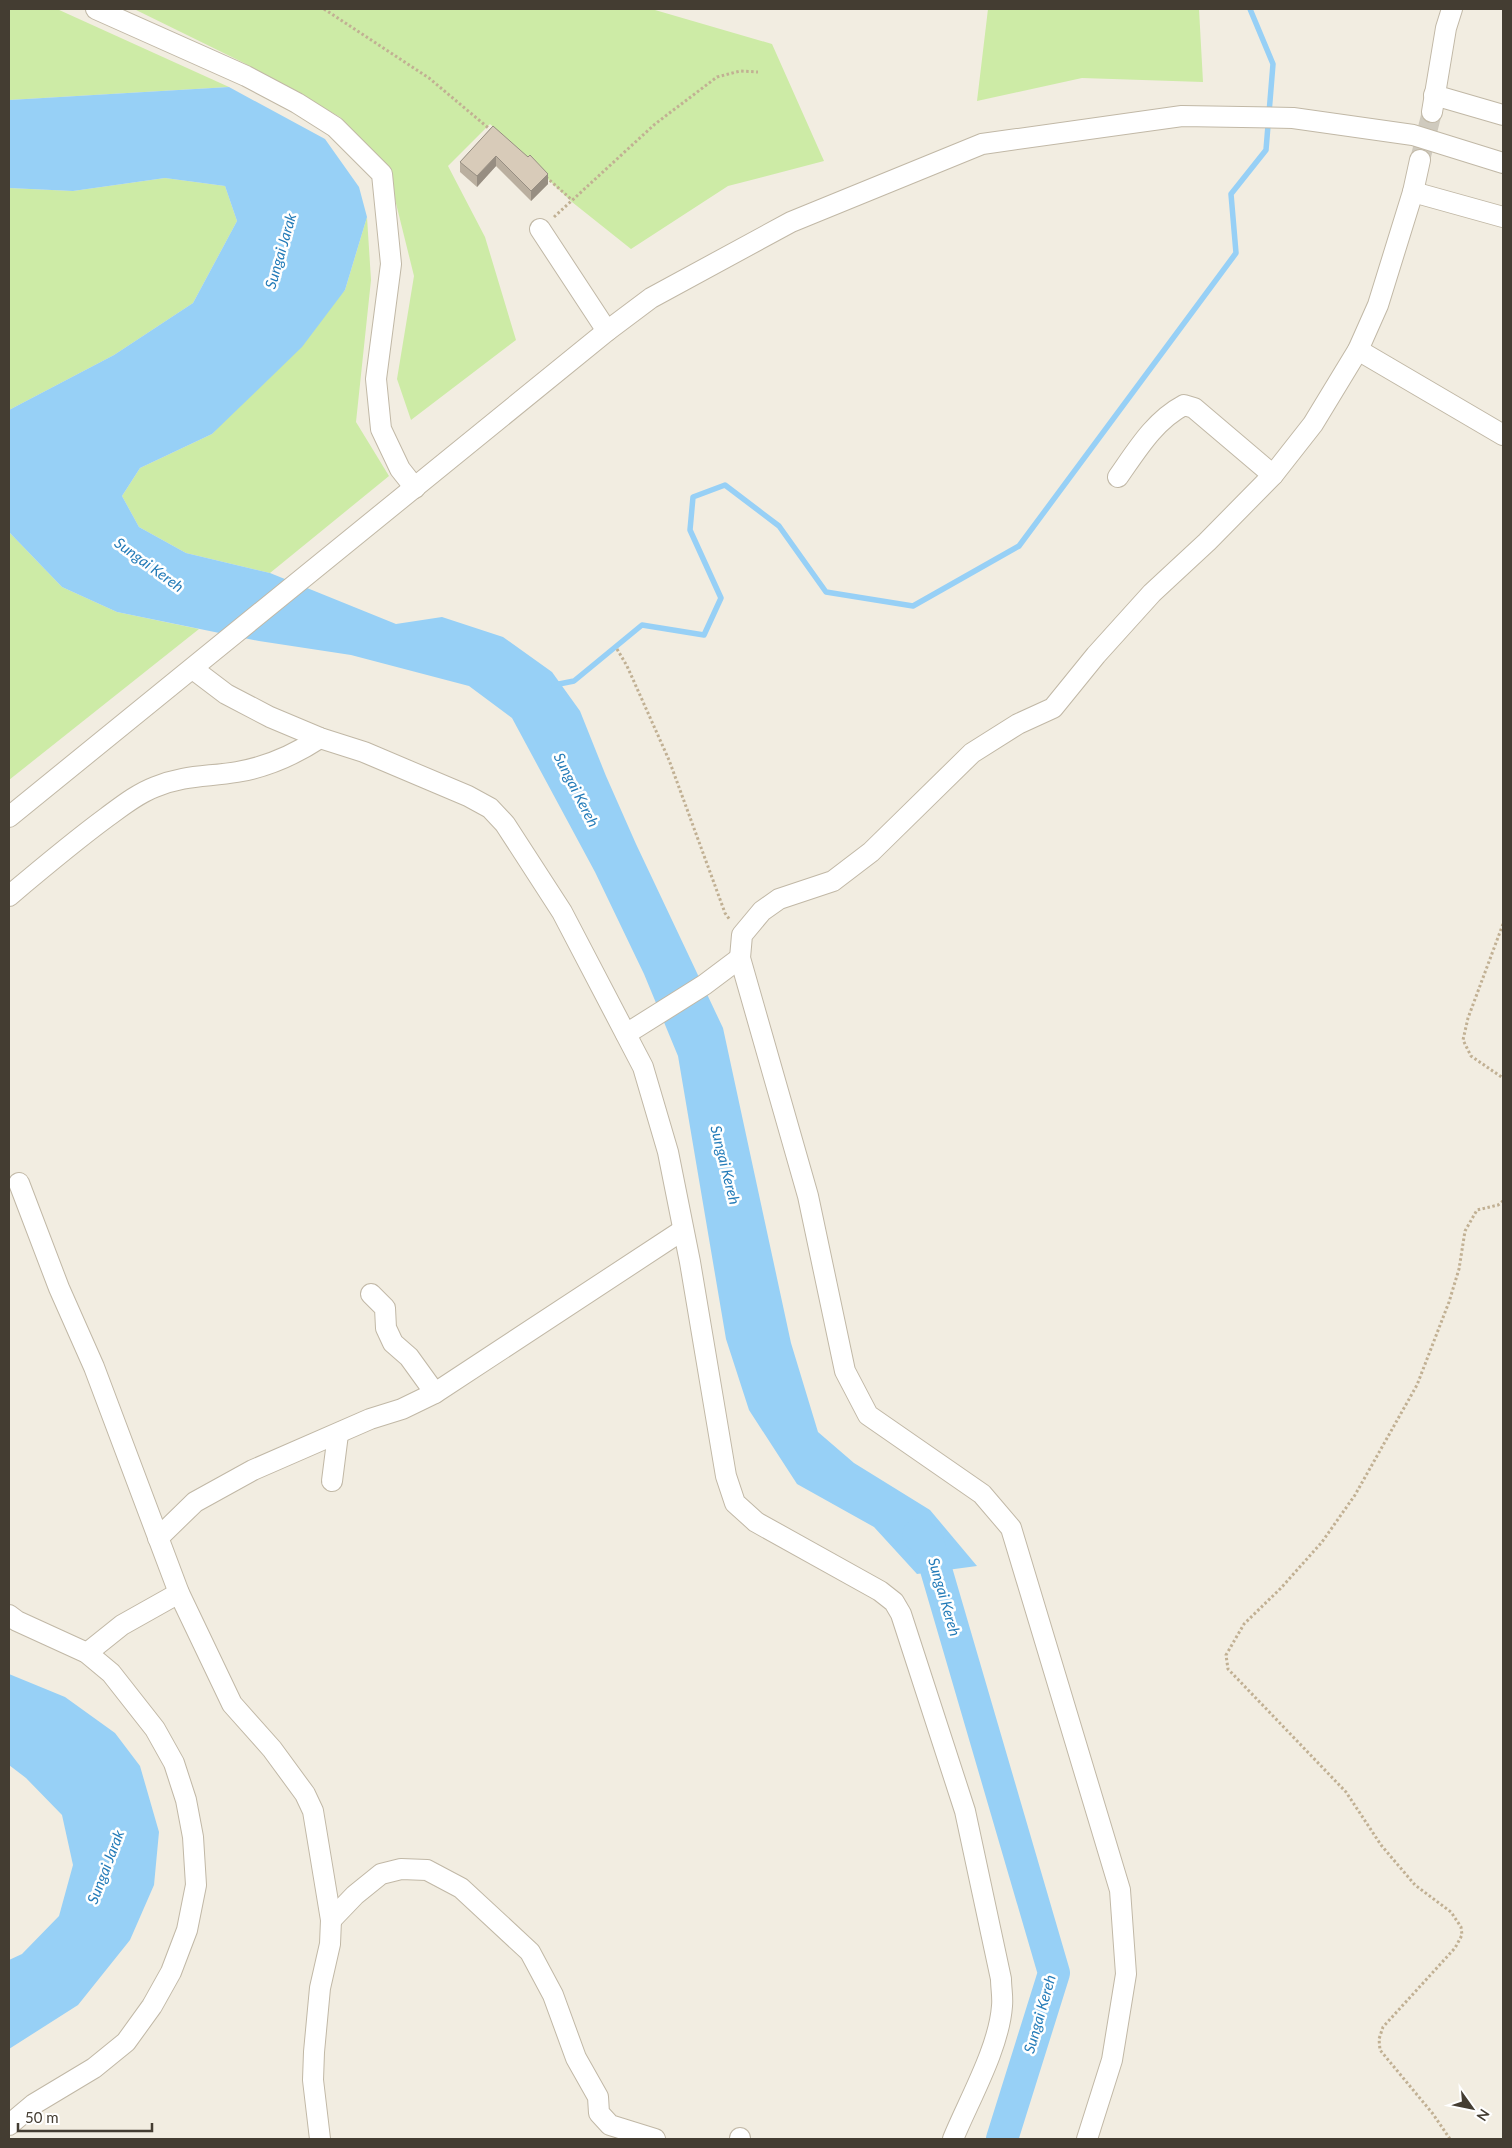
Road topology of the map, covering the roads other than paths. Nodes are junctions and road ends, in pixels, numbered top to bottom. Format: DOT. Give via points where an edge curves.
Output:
graph roads {
  1 [pos="96,9"];
  2 [pos="1452,9"];
  3 [pos="1503,115"];
  4 [pos="1420,160"];
  5 [pos="1503,163"];
  6 [pos="1413,192"];
  7 [pos="1503,217"];
  8 [pos="540,229"];
  9 [pos="607,331"];
  10 [pos="1358,350"];
  11 [pos="1503,435"];
  12 [pos="1273,475"];
  13 [pos="1118,477"];
  14 [pos="415,488"];
  15 [pos="198,665"];
  16 [pos="320,738"];
  17 [pos="9,817"];
  18 [pos="9,896"];
  19 [pos="740,958"];
  20 [pos="631,1031"];
  21 [pos="19,1183"];
  22 [pos="683,1230"];
  23 [pos="371,1294"];
  24 [pos="435,1393"];
  25 [pos="338,1434"];
  26 [pos="332,1481"];
  27 [pos="158,1538"];
  28 [pos="179,1593"];
  29 [pos="9,1616"];
  30 [pos="87,1653"];
  31 [pos="331,1920"];
  32 [pos="9,2125"];
  33 [pos="320,2139"];
  34 [pos="655,2139"];
  35 [pos="953,2139"];
  36 [pos="1087,2139"];
  1 -- 14 [label="street" via="246,76 297,103 335,128 382,174 391,264 376,379 382,429 400,469"];
  2 -- 3 [label="street" via="1433,103"];
  4 -- 6 [label="street"];
  5 -- 9 [label="street" via="1413,134 1293,118 1182,116 982,144 791,222 651,298"];
  6 -- 7 [label="street"];
  6 -- 10 [label="street" via="1378,305"];
  8 -- 9 [label="street"];
  9 -- 14 [label="street"];
  10 -- 11 [label="street"];
  10 -- 12 [label="street" via="1313,424"];
  12 -- 13 [label="street" via="1194,408 1184,405 1155,425"];
  12 -- 19 [label="street" via="1152,592 1053,708 1018,724 972,753 871,852 833,881 779,899 762,911 742,935"];
  14 -- 15 [label="street"];
  15 -- 16 [label="street" via="226,694"];
  15 -- 17 [label="street"];
  16 -- 18 [label="street" via="295,754 261,767 180,778 153,788 82,835"];
  16 -- 20 [label="street" via="364,752 490,808 505,824 562,912"];
  19 -- 20 [label="street"];
  19 -- 36 [label="street" via="808,1196 845,1371 868,1414 982,1494 1011,1528 1120,1890 1126,1974 1112,2060"];
  20 -- 22 [label="street" via="666,1142"];
  21 -- 27 [label="street" via="59,1288 94,1367"];
  22 -- 24 [label="street"];
  22 -- 35 [label="street" via="726,1476 735,1503 756,1522 894,1602 901,1614 965,1811 1000,1979 1002,2005 998,2030 969,2108"];
  23 -- 24 [label="street" via="385,1308 386,1328 393,1343 409,1357"];
  24 -- 25 [label="street"];
  25 -- 26 [label="street"];
  25 -- 27 [label="street" via="253,1470 196,1502"];
  27 -- 28 [label="street"];
  28 -- 30 [label="street" via="122,1624"];
  28 -- 31 [label="street" via="232,1704 272,1748 305,1794 313,1812"];
  29 -- 30 [label="street"];
  30 -- 32 [label="street" via="111,1673 155,1729 174,1763 194,1837 196,1885 187,1930 171,1972 126,2042 94,2068 34,2104"];
  31 -- 33 [label="street" via="314,2052 313,2080"];
  31 -- 34 [label="street" via="381,1874 388,1872 427,1870 461,1888 530,1952 553,1995 576,2058 598,2097 599,2113 610,2125"];
}
